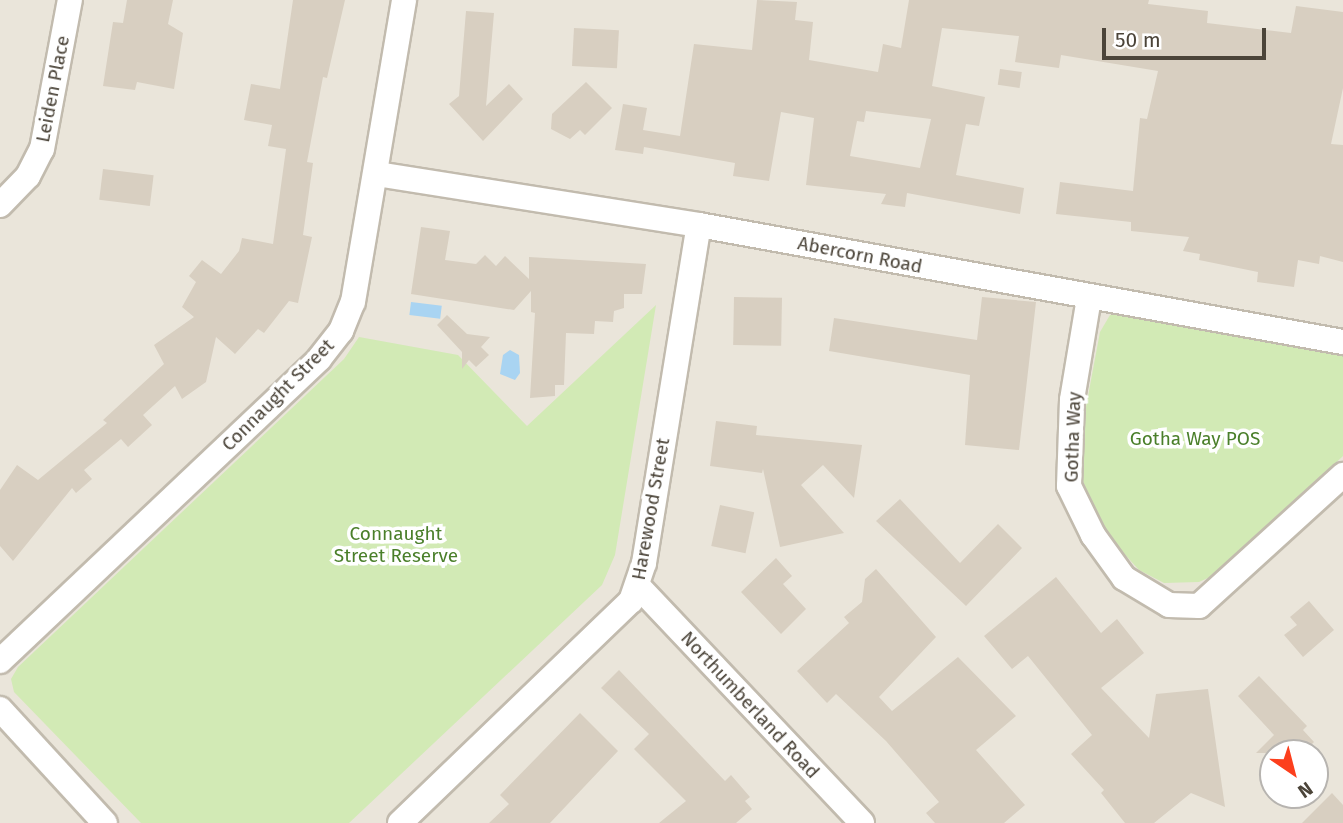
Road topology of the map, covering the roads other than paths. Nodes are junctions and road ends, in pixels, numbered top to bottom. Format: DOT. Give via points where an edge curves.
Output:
graph roads {
  1 [pos="70,0"];
  2 [pos="404,0"];
  3 [pos="377,174"];
  4 [pos="0,205"];
  5 [pos="699,225"];
  6 [pos="1089,298"];
  7 [pos="1343,342"];
  8 [pos="1343,475"];
  9 [pos="638,586"];
  10 [pos="0,661"];
  11 [pos="0,709"];
  12 [pos="105,823"];
  13 [pos="400,823"];
  14 [pos="862,823"];
  1 -- 4 [label="street, Leiden Place" via="42,149 28,176"];
  2 -- 3 [label="street, Connaught Street"];
  3 -- 5 [label="street, Abercorn Road"];
  3 -- 10 [label="street, Connaught Street" via="353,302 334,341"];
  5 -- 6 [label="street, Abercorn Road"];
  5 -- 9 [label="street, Harewood Street"];
  6 -- 7 [label="street, Abercorn Road"];
  6 -- 8 [label="street, Gotha Way" via="1072,400 1069,486 1093,535 1124,578 1169,605 1199,606"];
  9 -- 13 [label="street, Harewood Street" via="616,618"];
  9 -- 14 [label="street, Northumberland Road"];
  11 -- 12 [label="street"];
}
